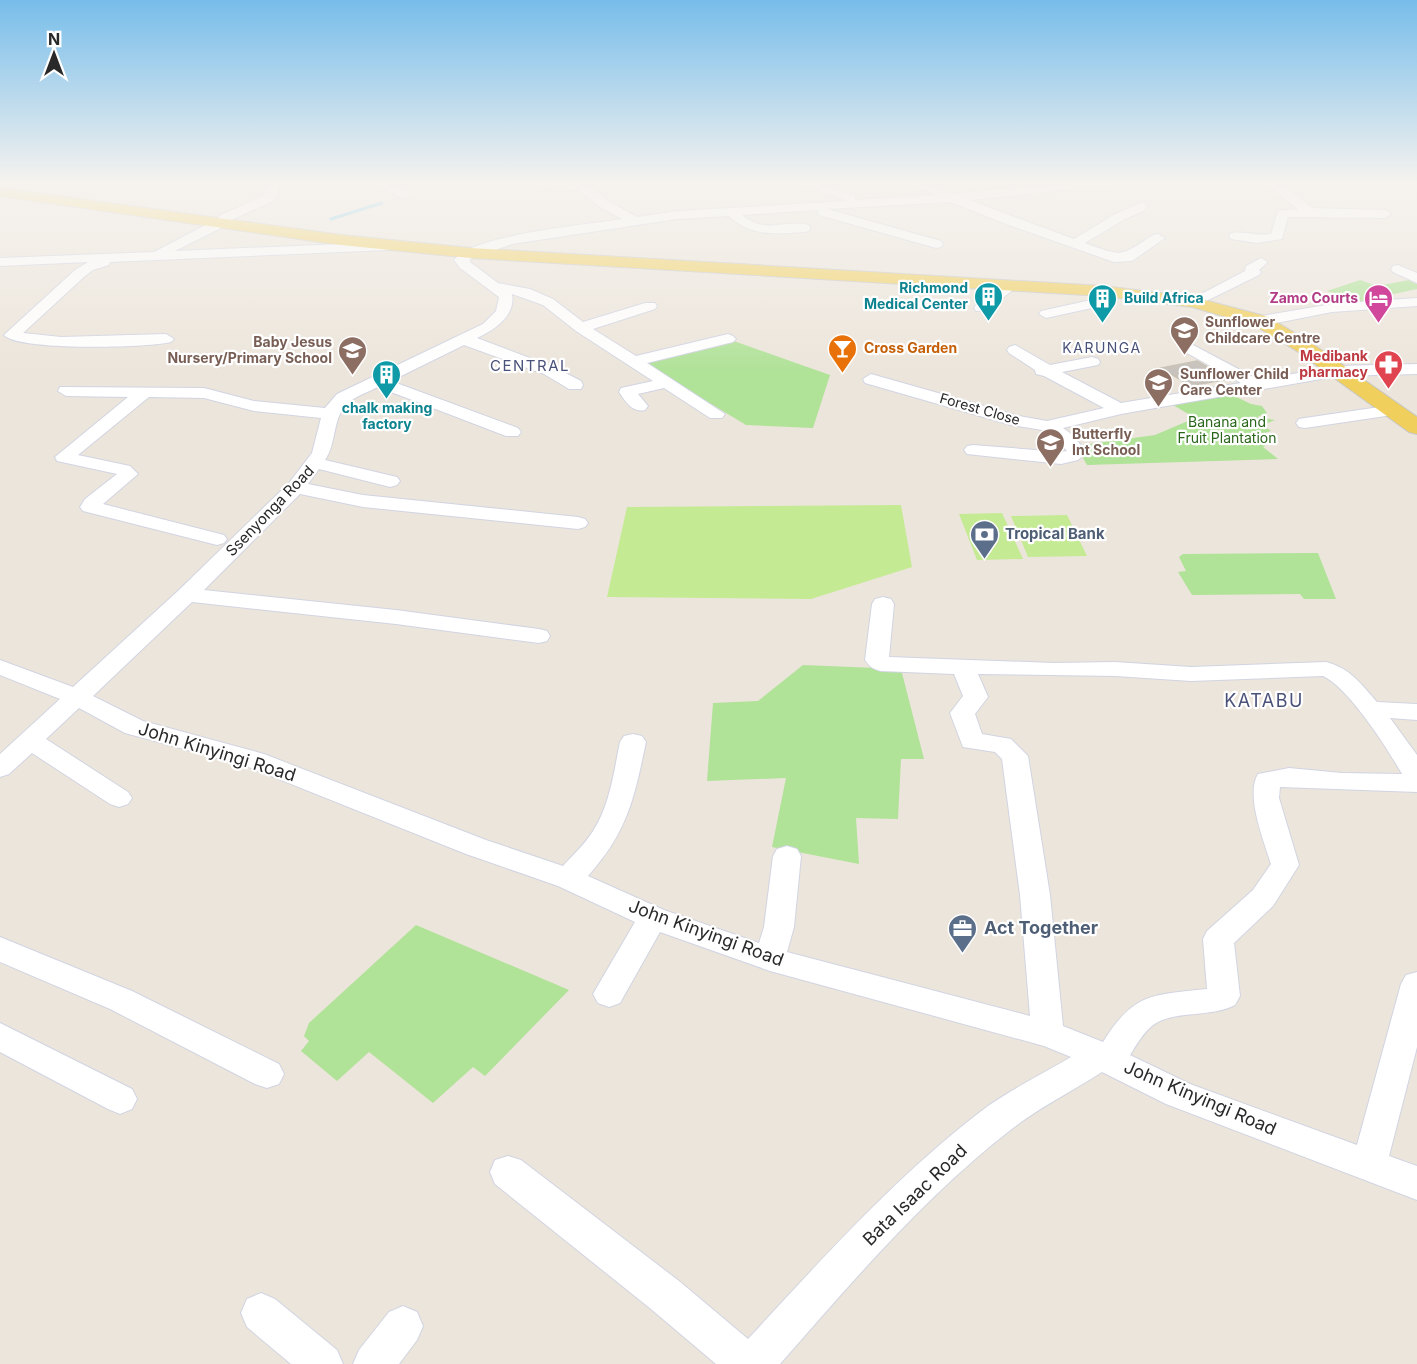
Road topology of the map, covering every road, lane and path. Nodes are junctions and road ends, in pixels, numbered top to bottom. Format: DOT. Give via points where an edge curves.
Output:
graph roads {
  1 [pos="177,245"];
  2 [pos="378,245"];
  3 [pos="495,245"];
  4 [pos="1078,245"];
  5 [pos="1148,245"];
  6 [pos="388,246"];
  7 [pos="471,253"];
  8 [pos="153,257"];
  9 [pos="115,258"];
  10 [pos="93,259"];
  11 [pos="0,262"];
  12 [pos="1261,262"];
  13 [pos="1398,269"];
  14 [pos="0,278"];
  15 [pos="1417,279"];
  16 [pos="1236,281"];
  17 [pos="1256,285"];
  18 [pos="1009,286"];
  19 [pos="497,287"];
  20 [pos="1103,291"];
  21 [pos="1192,302"];
  22 [pos="1417,302"];
  23 [pos="1371,304"];
  24 [pos="650,306"];
  25 [pos="981,308"];
  26 [pos="1046,314"];
  27 [pos="1417,315"];
  28 [pos="1261,321"];
  29 [pos="582,328"];
  30 [pos="166,339"];
  31 [pos="464,339"];
  32 [pos="728,339"];
  33 [pos="1015,350"];
  34 [pos="1193,350"];
  35 [pos="635,361"];
  36 [pos="1092,362"];
  37 [pos="1415,365"];
  38 [pos="1047,370"];
  39 [pos="1338,371"];
  40 [pos="1025,374"];
  41 [pos="871,379"];
  42 [pos="376,381"];
  43 [pos="666,383"];
  44 [pos="575,385"];
  45 [pos="1257,385"];
  46 [pos="66,391"];
  47 [pos="144,393"];
  48 [pos="639,406"];
  49 [pos="1119,409"];
  50 [pos="331,414"];
  51 [pos="716,414"];
  52 [pos="1409,419"];
  53 [pos="1305,423"];
  54 [pos="1047,426"];
  55 [pos="512,432"];
  56 [pos="973,450"];
  57 [pos="316,463"];
  58 [pos="390,481"];
  59 [pos="296,487"];
  60 [pos="578,523"];
  61 [pos="227,542"];
  62 [pos="187,595"];
  63 [pos="882,604"];
  64 [pos="539,636"];
  65 [pos="963,667"];
  66 [pos="0,668"];
  67 [pos="76,697"];
  68 [pos="1370,709"];
  69 [pos="1417,712"];
  70 [pos="30,740"];
  71 [pos="633,742"];
  72 [pos="0,768"];
  73 [pos="1417,780"];
  74 [pos="119,798"];
  75 [pos="787,856"];
  76 [pos="568,879"];
  77 [pos="653,918"];
  78 [pos="0,949"];
  79 [pos="770,958"];
  80 [pos="1417,984"];
  81 [pos="609,994"];
  82 [pos="1048,1034"];
  83 [pos="0,1036"];
  84 [pos="1106,1058"];
  85 [pos="267,1074"];
  86 [pos="120,1099"];
  87 [pos="1369,1166"];
  88 [pos="508,1172"];
  89 [pos="1417,1183"];
  90 [pos="261,1313"];
  91 [pos="403,1326"];
  92 [pos="323,1364"];
  93 [pos="373,1364"];
  94 [pos="747,1364"];
  95 [pos="753,1364"];
  1 -- 8 [label="street"];
  2 -- 6 [label="main road"];
  3 -- 7 [label="street"];
  4 -- 5 [label="street" via="1120,259"];
  6 -- 7 [label="main road"];
  6 -- 8 [label="street"];
  7 -- 18 [label="main road"];
  7 -- 19 [label="street" via="462,261 485,282"];
  8 -- 9 [label="street"];
  9 -- 10 [label="street"];
  9 -- 30 [label="street" via="88,267 12,335 66,341"];
  10 -- 11 [label="street"];
  10 -- 14 [label="street" via="80,266 17,269"];
  12 -- 16 [label="street" via="1251,268 1254,272"];
  13 -- 15 [label="street"];
  16 -- 17 [label="street"];
  16 -- 21 [label="street"];
  18 -- 20 [label="main road"];
  18 -- 25 [label="street"];
  19 -- 29 [label="street" via="525,292 548,302"];
  19 -- 31 [label="street" via="506,296 503,312 488,327"];
  20 -- 21 [label="main road"];
  20 -- 26 [label="street" via="1102,300 1096,303"];
  21 -- 28 [label="main road"];
  22 -- 23 [label="street"];
  23 -- 27 [label="street"];
  23 -- 28 [label="street"];
  24 -- 29 [label="street"];
  28 -- 39 [label="main road"];
  29 -- 35 [label="street"];
  31 -- 42 [label="street"];
  31 -- 44 [label="street" via="550,371"];
  32 -- 35 [label="street"];
  33 -- 38 [label="street"];
  34 -- 45 [label="street"];
  35 -- 43 [label="street"];
  36 -- 38 [label="street"];
  37 -- 39 [label="street, Forest Close"];
  38 -- 40 [label="street"];
  38 -- 49 [label="street"];
  39 -- 45 [label="street, Forest Close"];
  39 -- 52 [label="main road"];
  41 -- 54 [label="street, Forest Close"];
  42 -- 50 [label="street" via="344,398"];
  42 -- 55 [label="street"];
  43 -- 48 [label="street" via="626,393"];
  43 -- 51 [label="street"];
  45 -- 49 [label="street, Forest Close"];
  46 -- 47 [label="street"];
  47 -- 50 [label="street" via="204,393 254,406"];
  47 -- 61 [label="street" via="64,457 129,474 90,507"];
  49 -- 54 [label="street, Forest Close"];
  50 -- 57 [label="street, Ssenyonga Road"];
  52 -- 53 [label="street"];
  54 -- 56 [label="street" via="1078,452 1061,458"];
  57 -- 58 [label="street"];
  57 -- 59 [label="street, Ssenyonga Road"];
  59 -- 60 [label="street" via="409,507"];
  59 -- 61 [label="street, Ssenyonga Road"];
  61 -- 62 [label="street, Ssenyonga Road"];
  62 -- 64 [label="street"];
  62 -- 67 [label="street, Ssenyonga Road"];
  63 -- 65 [label="street" via="878,662"];
  65 -- 68 [label="street" via="1191,674 1326,669 1340,675"];
  65 -- 82 [label="street" via="976,697 962,713 972,741 1002,745 1015,756 1035,895"];
  66 -- 67 [label="street, John Kinyingi Road"];
  67 -- 70 [label="street, Ssenyonga Road"];
  67 -- 76 [label="street, John Kinyingi Road" via="134,727 255,760"];
  68 -- 69 [label="street"];
  68 -- 73 [label="street" via="1401,750"];
  70 -- 72 [label="street, Ssenyonga Road"];
  70 -- 74 [label="street"];
  71 -- 76 [label="street" via="611,824"];
  73 -- 84 [label="street" via="1267,780 1266,798 1285,865 1263,898 1218,939 1224,996 1216,1001 1170,1005 1146,1012"];
  75 -- 79 [label="street" via="779,927"];
  76 -- 77 [label="street, John Kinyingi Road"];
  77 -- 79 [label="street, John Kinyingi Road"];
  77 -- 81 [label="street"];
  78 -- 85 [label="street" via="121,1000"];
  79 -- 82 [label="street, John Kinyingi Road"];
  80 -- 87 [label="street"];
  82 -- 84 [label="street, John Kinyingi Road"];
  83 -- 86 [label="street"];
  84 -- 87 [label="street, John Kinyingi Road" via="1178,1094"];
  84 -- 95 [label="street, Bata Isaac Road" via="1002,1116 938,1169 820,1288"];
  87 -- 89 [label="street, John Kinyingi Road"];
  88 -- 94 [label="street"];
  90 -- 92 [label="street"];
  91 -- 93 [label="street"];
}
